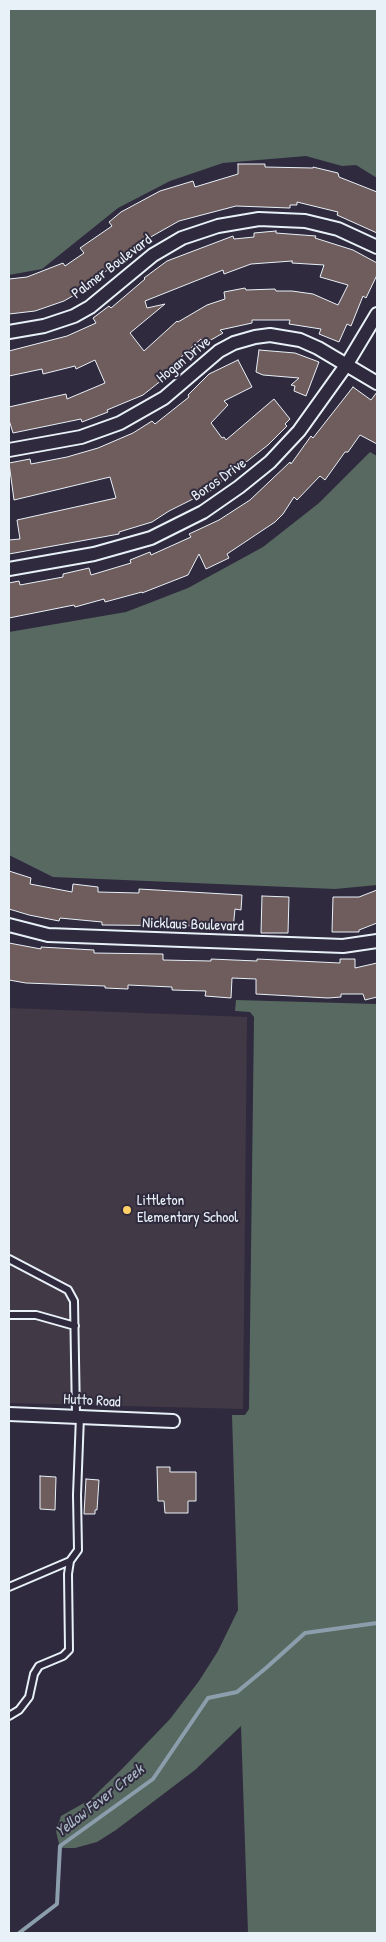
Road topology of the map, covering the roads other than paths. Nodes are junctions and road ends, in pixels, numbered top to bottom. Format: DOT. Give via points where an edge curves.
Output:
graph roads {
  1 [pos="377,248"];
  2 [pos="377,314"];
  3 [pos="9,332"];
  4 [pos="347,364"];
  5 [pos="377,383"];
  6 [pos="9,450"];
  7 [pos="9,569"];
  8 [pos="9,925"];
  9 [pos="377,941"];
  10 [pos="9,1259"];
  11 [pos="9,1316"];
  12 [pos="75,1326"];
  13 [pos="9,1414"];
  14 [pos="78,1416"];
  15 [pos="173,1421"];
  16 [pos="70,1561"];
  17 [pos="9,1588"];
  18 [pos="9,1716"];
  1 -- 3 [label="street, Palmer Boulevard" via="338,229 305,221 259,219 218,226 182,238 153,255 90,307 74,316 44,326"];
  2 -- 4 [label="street, Boros Drive"];
  4 -- 5 [label="street, Hogan Drive"];
  4 -- 6 [label="street, Hogan Drive" via="300,340 255,337 219,351 164,398 120,423 81,437"];
  4 -- 7 [label="street, Boros Drive" via="281,450 239,487 203,512 172,529 130,545"];
  8 -- 9 [label="street, Nicklaus Boulevard" via="32,933 67,936 343,946"];
  10 -- 12 [label="lane" via="68,1290 74,1301"];
  11 -- 12 [label="lane" via="36,1315"];
  12 -- 14 [label="lane"];
  13 -- 14 [label="street, Hutto Road"];
  14 -- 15 [label="street, Hutto Road"];
  14 -- 16 [label="lane" via="78,1550"];
  16 -- 17 [label="lane"];
  16 -- 18 [label="lane" via="69,1650 39,1666 29,1697 19,1710"];
}
